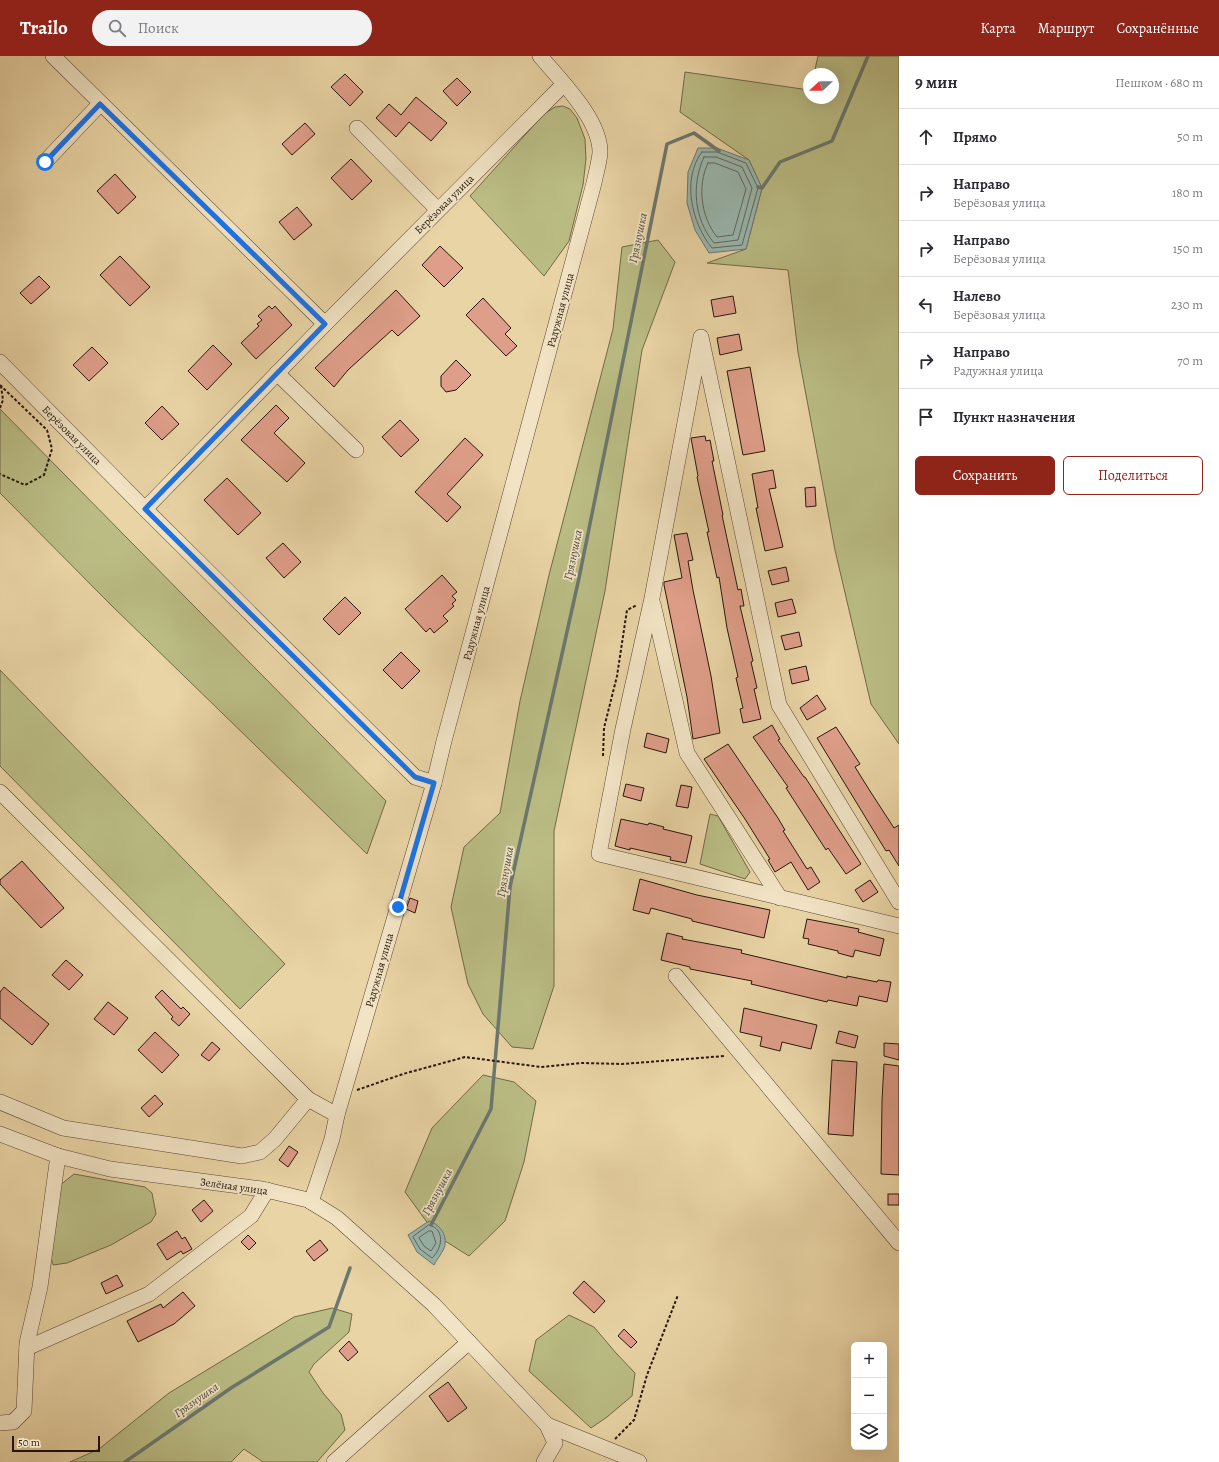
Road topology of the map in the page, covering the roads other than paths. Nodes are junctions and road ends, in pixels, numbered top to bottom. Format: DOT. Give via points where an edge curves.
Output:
graph roads {
  1 [pos="52,56"];
  2 [pos="540,56"];
  3 [pos="564,84"];
  4 [pos="100,104"];
  5 [pos="357,128"];
  6 [pos="45,162"];
  7 [pos="438,210"];
  8 [pos="325,324"];
  9 [pos="0,362"];
  10 [pos="277,373"];
  11 [pos="356,450"];
  12 [pos="145,509"];
  13 [pos="651,601"];
  14 [pos="434,783"];
  15 [pos="0,792"];
  16 [pos="780,898"];
  17 [pos="899,902"];
  18 [pos="899,926"];
  19 [pos="676,976"];
  20 [pos="308,1099"];
  21 [pos="0,1102"];
  22 [pos="337,1115"];
  23 [pos="0,1134"];
  24 [pos="58,1156"];
  25 [pos="267,1190"];
  26 [pos="311,1202"];
  27 [pos="899,1243"];
  28 [pos="469,1342"];
  29 [pos="27,1348"];
  30 [pos="0,1423"];
  31 [pos="546,1425"];
  32 [pos="334,1462"];
  33 [pos="544,1462"];
  34 [pos="639,1462"];
  1 -- 4 [label="street"];
  2 -- 3 [label="street, Радужная улица"];
  3 -- 7 [label="street, Берёзовая улица"];
  3 -- 14 [label="street, Радужная улица" via="578,100 594,126 600,152"];
  4 -- 6 [label="street"];
  4 -- 8 [label="street"];
  5 -- 7 [label="street"];
  7 -- 8 [label="street, Берёзовая улица"];
  8 -- 10 [label="street, Берёзовая улица"];
  9 -- 12 [label="street, Берёзовая улица"];
  10 -- 11 [label="street"];
  10 -- 12 [label="street, Берёзовая улица"];
  12 -- 14 [label="street, Берёзовая улица" via="415,777"];
  13 -- 16 [label="street" via="687,753"];
  13 -- 16 [label="street" via="599,854"];
  13 -- 17 [label="street" via="701,337 779,705"];
  14 -- 22 [label="street, Радужная улица"];
  15 -- 20 [label="street"];
  16 -- 18 [label="street"];
  19 -- 27 [label="street"];
  20 -- 21 [label="street" via="275,1139 260,1152 242,1156 63,1128"];
  20 -- 22 [label="street"];
  22 -- 26 [label="street, Радужная улица" via="332,1139"];
  23 -- 24 [label="street, Зелёная улица"];
  24 -- 25 [label="street, Зелёная улица" via="110,1169"];
  24 -- 29 [label="street" via="40,1287"];
  25 -- 26 [label="street, Зелёная улица"];
  25 -- 29 [label="street" via="251,1216 149,1294"];
  26 -- 28 [label="street, Зелёная улица" via="337,1218 434,1305"];
  28 -- 31 [label="street, Зелёная улица"];
  28 -- 32 [label="street"];
  29 -- 30 [label="street" via="24,1411 13,1422"];
  31 -- 33 [label="street" via="556,1444"];
  31 -- 34 [label="street"];
}
